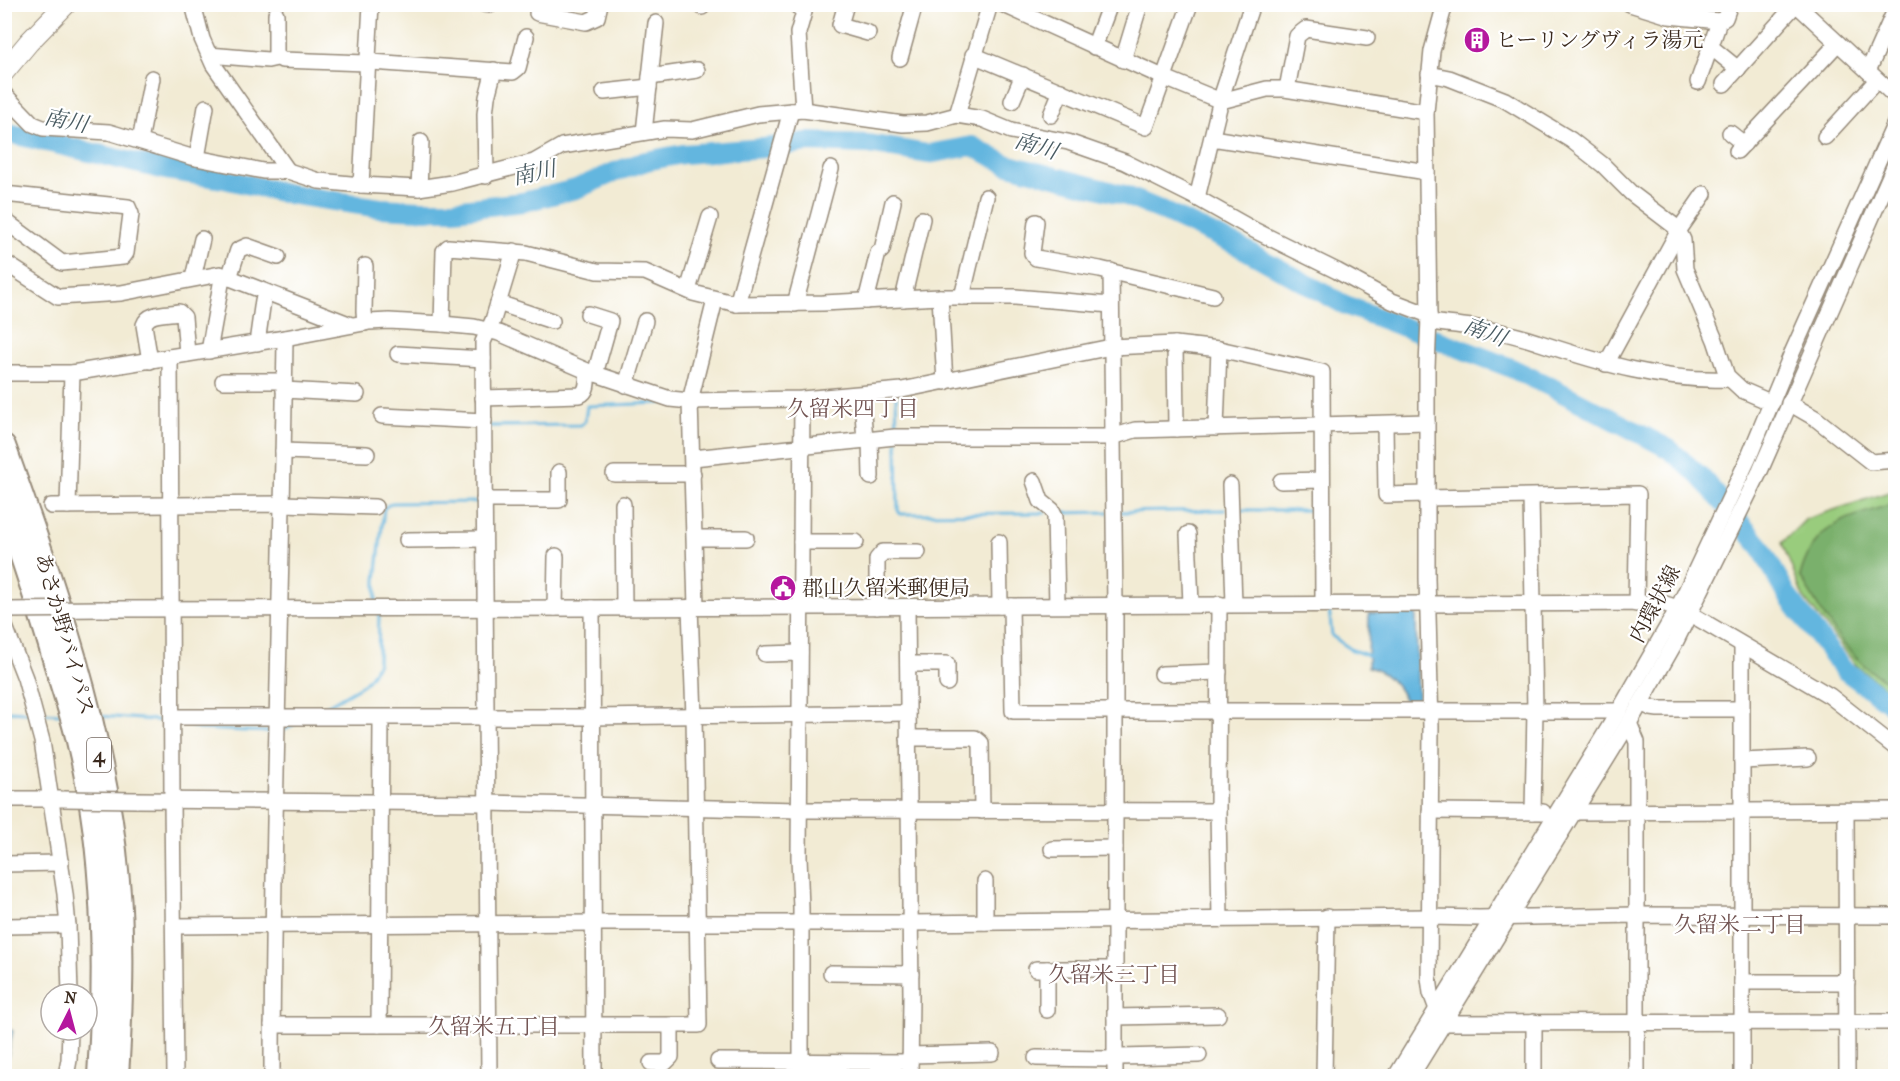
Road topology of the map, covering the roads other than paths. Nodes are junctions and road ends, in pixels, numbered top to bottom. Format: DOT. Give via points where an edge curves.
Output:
graph roads {
  1 [pos="66,4"];
  2 [pos="193,4"];
  3 [pos="371,4"];
  4 [pos="484,4"];
  5 [pos="600,4"];
  6 [pos="795,4"];
  7 [pos="846,4"];
  8 [pos="915,4"];
  9 [pos="1110,4"];
  10 [pos="1140,4"];
  11 [pos="1190,4"];
  12 [pos="1252,4"];
  13 [pos="1445,4"];
  14 [pos="1630,4"];
  15 [pos="1730,4"];
  16 [pos="490,5"];
  17 [pos="1001,5"];
  18 [pos="1896,8"];
  19 [pos="537,13"];
  20 [pos="276,14"];
  21 [pos="656,23"];
  22 [pos="1717,28"];
  23 [pos="868,33"];
  24 [pos="1891,33"];
  25 [pos="526,37"];
  26 [pos="1367,38"];
  27 [pos="1838,43"];
  28 [pos="1094,47"];
  29 [pos="1710,47"];
  30 [pos="974,54"];
  31 [pos="209,55"];
  32 [pos="277,58"];
  33 [pos="900,58"];
  34 [pos="1123,60"];
  35 [pos="366,63"];
  36 [pos="1738,69"];
  37 [pos="494,70"];
  38 [pos="697,70"];
  39 [pos="4,72"];
  40 [pos="1429,74"];
  41 [pos="1023,75"];
  42 [pos="1872,76"];
  43 [pos="152,78"];
  44 [pos="1164,78"];
  45 [pos="649,82"];
  46 [pos="1698,82"];
  47 [pos="1724,84"];
  48 [pos="1287,89"];
  49 [pos="1061,91"];
  50 [pos="604,92"];
  51 [pos="4,94"];
  52 [pos="1896,97"];
  53 [pos="1012,101"];
  54 [pos="1221,101"];
  55 [pos="206,107"];
  56 [pos="797,111"];
  57 [pos="1426,112"];
  58 [pos="957,115"];
  59 [pos="1051,115"];
  60 [pos="1896,122"];
  61 [pos="644,132"];
  62 [pos="1730,133"];
  63 [pos="1825,137"];
  64 [pos="1212,138"];
  65 [pos="140,141"];
  66 [pos="421,142"];
  67 [pos="197,159"];
  68 [pos="1896,162"];
  69 [pos="831,169"];
  70 [pos="288,171"];
  71 [pos="1428,171"];
  72 [pos="486,176"];
  73 [pos="360,185"];
  74 [pos="420,188"];
  75 [pos="4,194"];
  76 [pos="1704,194"];
  77 [pos="986,197"];
  78 [pos="1197,198"];
  79 [pos="893,202"];
  80 [pos="710,217"];
  81 [pos="922,219"];
  82 [pos="4,220"];
  83 [pos="1036,222"];
  84 [pos="1679,230"];
  85 [pos="202,239"];
  86 [pos="514,251"];
  87 [pos="278,257"];
  88 [pos="4,262"];
  89 [pos="365,266"];
  90 [pos="1111,271"];
  91 [pos="193,278"];
  92 [pos="225,281"];
  93 [pos="688,290"];
  94 [pos="1213,296"];
  95 [pos="940,297"];
  96 [pos="962,297"];
  97 [pos="903,299"];
  98 [pos="263,300"];
  99 [pos="716,300"];
  100 [pos="866,301"];
  101 [pos="498,303"];
  102 [pos="737,304"];
  103 [pos="795,304"];
  104 [pos="1111,305"];
  105 [pos="588,314"];
  106 [pos="1429,318"];
  107 [pos="552,321"];
  108 [pos="645,321"];
  109 [pos="358,324"];
  110 [pos="442,324"];
  111 [pos="488,331"];
  112 [pos="285,338"];
  113 [pos="257,343"];
  114 [pos="1175,345"];
  115 [pos="1111,347"];
  116 [pos="1219,349"];
  117 [pos="209,351"];
  118 [pos="187,354"];
  119 [pos="398,354"];
  120 [pos="170,357"];
  121 [pos="483,359"];
  122 [pos="150,361"];
  123 [pos="1606,364"];
  124 [pos="4,373"];
  125 [pos="72,373"];
  126 [pos="591,373"];
  127 [pos="1729,379"];
  128 [pos="223,381"];
  129 [pos="945,382"];
  130 [pos="626,385"];
  131 [pos="284,386"];
  132 [pos="357,393"];
  133 [pos="483,398"];
  134 [pos="802,399"];
  135 [pos="862,400"];
  136 [pos="690,401"];
  137 [pos="1789,403"];
  138 [pos="1772,404"];
  139 [pos="382,416"];
  140 [pos="484,421"];
  141 [pos="1385,423"];
  142 [pos="1427,423"];
  143 [pos="1322,425"];
  144 [pos="1216,428"];
  145 [pos="1176,429"];
  146 [pos="1112,437"];
  147 [pos="868,440"];
  148 [pos="4,446"];
  149 [pos="802,446"];
  150 [pos="283,451"];
  151 [pos="368,454"];
  152 [pos="693,458"];
  153 [pos="1896,460"];
  154 [pos="559,472"];
  155 [pos="614,474"];
  156 [pos="693,474"];
  157 [pos="871,477"];
  158 [pos="1322,480"];
  159 [pos="1034,481"];
  160 [pos="1281,482"];
  161 [pos="1230,485"];
  162 [pos="1427,496"];
  163 [pos="1531,497"];
  164 [pos="484,500"];
  165 [pos="283,504"];
  166 [pos="623,504"];
  167 [pos="4,506"];
  168 [pos="51,506"];
  169 [pos="68,506"];
  170 [pos="171,506"];
  171 [pos="375,507"];
  172 [pos="1188,534"];
  173 [pos="484,538"];
  174 [pos="695,538"];
  175 [pos="746,538"];
  176 [pos="407,540"];
  177 [pos="801,542"];
  178 [pos="856,542"];
  179 [pos="999,542"];
  180 [pos="918,552"];
  181 [pos="555,556"];
  182 [pos="1533,603"];
  183 [pos="1191,604"];
  184 [pos="1227,604"];
  185 [pos="1323,604"];
  186 [pos="1428,604"];
  187 [pos="1636,604"];
  188 [pos="1057,605"];
  189 [pos="1115,605"];
  190 [pos="1006,606"];
  191 [pos="693,607"];
  192 [pos="800,607"];
  193 [pos="877,607"];
  194 [pos="907,607"];
  195 [pos="172,608"];
  196 [pos="484,608"];
  197 [pos="555,608"];
  198 [pos="624,608"];
  199 [pos="281,609"];
  200 [pos="592,609"];
  201 [pos="1684,611"];
  202 [pos="5,614"];
  203 [pos="1742,645"];
  204 [pos="800,653"];
  205 [pos="765,654"];
  206 [pos="908,664"];
  207 [pos="1219,672"];
  208 [pos="1162,674"];
  209 [pos="947,683"];
  210 [pos="1641,703"];
  211 [pos="1742,709"];
  212 [pos="1431,710"];
  213 [pos="1534,710"];
  214 [pos="1115,711"];
  215 [pos="1219,711"];
  216 [pos="1619,711"];
  217 [pos="908,713"];
  218 [pos="799,714"];
  219 [pos="694,716"];
  220 [pos="172,717"];
  221 [pos="276,717"];
  222 [pos="485,717"];
  223 [pos="591,717"];
  224 [pos="381,718"];
  225 [pos="1629,723"];
  226 [pos="908,738"];
  227 [pos="1896,748"];
  228 [pos="1808,758"];
  229 [pos="1742,761"];
  230 [pos="4,799"];
  231 [pos="57,799"];
  232 [pos="275,800"];
  233 [pos="172,801"];
  234 [pos="380,802"];
  235 [pos="487,803"];
  236 [pos="591,805"];
  237 [pos="695,808"];
  238 [pos="799,810"];
  239 [pos="909,810"];
  240 [pos="1896,810"];
  241 [pos="982,811"];
  242 [pos="1218,811"];
  243 [pos="1430,811"];
  244 [pos="1741,811"];
  245 [pos="1846,811"];
  246 [pos="1115,812"];
  247 [pos="1533,812"];
  248 [pos="1558,812"];
  249 [pos="1575,812"];
  250 [pos="1637,812"];
  251 [pos="1115,848"];
  252 [pos="1052,849"];
  253 [pos="61,863"];
  254 [pos="4,864"];
  255 [pos="985,881"];
  256 [pos="1636,915"];
  257 [pos="1429,916"];
  258 [pos="1741,916"];
  259 [pos="1848,916"];
  260 [pos="1896,916"];
  261 [pos="1509,917"];
  262 [pos="1327,918"];
  263 [pos="1492,918"];
  264 [pos="1220,919"];
  265 [pos="1116,920"];
  266 [pos="698,922"];
  267 [pos="801,922"];
  268 [pos="986,922"];
  269 [pos="592,923"];
  270 [pos="910,923"];
  271 [pos="273,924"];
  272 [pos="68,925"];
  273 [pos="378,925"];
  274 [pos="487,925"];
  275 [pos="4,926"];
  276 [pos="174,926"];
  277 [pos="1115,969"];
  278 [pos="831,973"];
  279 [pos="911,974"];
  280 [pos="70,982"];
  281 [pos="1742,982"];
  282 [pos="1847,982"];
  283 [pos="1047,1010"];
  284 [pos="1218,1015"];
  285 [pos="1440,1016"];
  286 [pos="1115,1017"];
  287 [pos="1635,1021"];
  288 [pos="1742,1021"];
  289 [pos="1534,1022"];
  290 [pos="1846,1022"];
  291 [pos="1896,1022"];
  292 [pos="272,1025"];
  293 [pos="379,1025"];
  294 [pos="488,1025"];
  295 [pos="593,1025"];
  296 [pos="671,1025"];
  297 [pos="70,1042"];
  298 [pos="992,1053"];
  299 [pos="1199,1056"];
  300 [pos="1036,1058"];
  301 [pos="1115,1058"];
  302 [pos="718,1061"];
  303 [pos="651,1063"];
  304 [pos="910,1064"];
  305 [pos="801,1069"];
  306 [pos="1418,1073"];
  307 [pos="66,1077"];
  308 [pos="99,1077"];
  309 [pos="117,1077"];
  310 [pos="175,1077"];
  311 [pos="272,1077"];
  312 [pos="489,1077"];
  313 [pos="594,1077"];
  314 [pos="1115,1077"];
  315 [pos="1324,1077"];
  316 [pos="1396,1077"];
  317 [pos="1534,1077"];
  318 [pos="1637,1077"];
  319 [pos="1742,1077"];
  320 [pos="1847,1077"];
  1 -- 39 [label="main road"];
  2 -- 31 [label="street"];
  3 -- 35 [label="street"];
  4 -- 16 [label="street"];
  5 -- 19 [label="street" via="597,17 586,22"];
  6 -- 56 [label="street" via="804,12 798,33"];
  7 -- 23 [label="street" via="840,25"];
  8 -- 33 [label="street"];
  9 -- 28 [label="street"];
  10 -- 34 [label="street"];
  11 -- 44 [label="street"];
  12 -- 54 [label="street"];
  13 -- 40 [label="street"];
  14 -- 15 [label="street" via="1669,16 1719,21 1725,18"];
  17 -- 28 [label="street"];
  17 -- 30 [label="street"];
  18 -- 24 [label="street"];
  20 -- 32 [label="street"];
  21 -- 45 [label="street"];
  22 -- 29 [label="street"];
  24 -- 42 [label="street"];
  25 -- 37 [label="street" via="518,68 513,72"];
  26 -- 48 [label="street" via="1306,29 1297,36"];
  27 -- 36 [label="street" via="1796,4"];
  27 -- 42 [label="street"];
  27 -- 62 [label="street" via="1741,147"];
  28 -- 34 [label="street"];
  29 -- 36 [label="street"];
  29 -- 46 [label="street"];
  30 -- 41 [label="street"];
  30 -- 58 [label="street"];
  31 -- 32 [label="street"];
  31 -- 70 [label="street"];
  32 -- 35 [label="street"];
  34 -- 44 [label="street"];
  35 -- 37 [label="street"];
  35 -- 73 [label="street"];
  36 -- 47 [label="street"];
  37 -- 72 [label="street" via="486,105"];
  38 -- 45 [label="street"];
  40 -- 57 [label="street"];
  40 -- 84 [label="street" via="1505,100 1571,140"];
  41 -- 49 [label="street"];
  41 -- 53 [label="street"];
  42 -- 52 [label="street"];
  42 -- 63 [label="street"];
  43 -- 65 [label="street"];
  44 -- 49 [label="street" via="1146,127"];
  44 -- 54 [label="street"];
  45 -- 50 [label="street"];
  45 -- 61 [label="street"];
  48 -- 54 [label="street" via="1266,89"];
  48 -- 57 [label="street"];
  49 -- 59 [label="street"];
  51 -- 65 [label="street" via="40,128 109,132"];
  54 -- 64 [label="street"];
  55 -- 67 [label="street"];
  56 -- 58 [label="street" via="903,124"];
  56 -- 61 [label="street" via="758,114 692,130"];
  56 -- 102 [label="street" via="771,180"];
  57 -- 71 [label="street"];
  58 -- 78 [label="street" via="1094,150"];
  60 -- 138 [label="street, 内環状線"];
  61 -- 72 [label="street" via="562,146 534,162"];
  64 -- 71 [label="street"];
  64 -- 78 [label="street"];
  65 -- 67 [label="street"];
  66 -- 74 [label="street"];
  67 -- 70 [label="street" via="264,171"];
  68 -- 137 [label="street, 内環状線"];
  69 -- 103 [label="street"];
  70 -- 73 [label="street" via="311,180"];
  71 -- 106 [label="street"];
  72 -- 74 [label="street"];
  73 -- 74 [label="street"];
  75 -- 82 [label="street" via="128,207 131,214 123,257 62,263"];
  76 -- 84 [label="street"];
  77 -- 96 [label="street"];
  78 -- 106 [label="street"];
  79 -- 100 [label="street"];
  80 -- 93 [label="street"];
  81 -- 97 [label="street"];
  83 -- 90 [label="street" via="1032,253 1036,258"];
  84 -- 123 [label="street"];
  84 -- 127 [label="street" via="1687,273"];
  85 -- 91 [label="street"];
  86 -- 93 [label="street" via="597,271 645,272"];
  86 -- 101 [label="street"];
  86 -- 110 [label="street" via="445,249"];
  87 -- 92 [label="street" via="247,246 238,250"];
  88 -- 91 [label="street" via="58,297 121,293"];
  89 -- 109 [label="street" via="364,311"];
  90 -- 94 [label="street"];
  90 -- 104 [label="street"];
  91 -- 92 [label="street" via="220,274"];
  92 -- 109 [label="street"];
  92 -- 117 [label="street"];
  93 -- 99 [label="street"];
  95 -- 96 [label="street"];
  95 -- 97 [label="street"];
  95 -- 129 [label="street"];
  96 -- 104 [label="street"];
  97 -- 100 [label="street"];
  98 -- 113 [label="street"];
  99 -- 102 [label="street"];
  99 -- 136 [label="street"];
  100 -- 103 [label="street"];
  101 -- 107 [label="street"];
  101 -- 111 [label="street"];
  102 -- 103 [label="street"];
  104 -- 115 [label="street"];
  105 -- 126 [label="street" via="610,321"];
  106 -- 123 [label="street" via="1513,335"];
  106 -- 142 [label="street"];
  108 -- 130 [label="street"];
  109 -- 110 [label="street"];
  109 -- 112 [label="street"];
  110 -- 111 [label="street"];
  111 -- 121 [label="street"];
  111 -- 126 [label="street"];
  112 -- 113 [label="street"];
  112 -- 131 [label="street"];
  113 -- 117 [label="street"];
  114 -- 115 [label="street"];
  114 -- 116 [label="street"];
  114 -- 145 [label="street"];
  115 -- 129 [label="street"];
  115 -- 146 [label="street"];
  116 -- 143 [label="street" via="1322,372"];
  116 -- 144 [label="street"];
  117 -- 118 [label="street"];
  118 -- 120 [label="street"];
  118 -- 122 [label="street" via="184,316 179,312 150,316 144,324"];
  119 -- 121 [label="street"];
  120 -- 122 [label="street"];
  120 -- 170 [label="street"];
  121 -- 133 [label="street"];
  122 -- 125 [label="street"];
  123 -- 127 [label="street" via="1661,376"];
  124 -- 125 [label="street"];
  125 -- 169 [label="street"];
  126 -- 130 [label="street"];
  126 -- 133 [label="street" via="584,394 580,395"];
  127 -- 138 [label="street"];
  128 -- 131 [label="street"];
  129 -- 134 [label="street"];
  130 -- 136 [label="street"];
  131 -- 132 [label="street"];
  131 -- 150 [label="street"];
  133 -- 140 [label="street"];
  134 -- 136 [label="street"];
  134 -- 149 [label="street"];
  135 -- 147 [label="street"];
  136 -- 152 [label="street"];
  137 -- 153 [label="street" via="1872,462"];
  137 -- 201 [label="street, 内環状線" via="1720,555"];
  138 -- 201 [label="street, 内環状線"];
  139 -- 140 [label="street"];
  140 -- 164 [label="street"];
  141 -- 142 [label="street"];
  141 -- 143 [label="street"];
  141 -- 162 [label="street" via="1386,495"];
  142 -- 162 [label="street"];
  143 -- 144 [label="street"];
  143 -- 158 [label="street"];
  144 -- 145 [label="street"];
  145 -- 146 [label="street" via="1135,430"];
  146 -- 147 [label="street"];
  146 -- 189 [label="street"];
  147 -- 149 [label="street"];
  147 -- 157 [label="street"];
  148 -- 309 [label="highway, あさか野バイパス / 4" via="54,585 97,745 110,815 118,881 121,961"];
  149 -- 152 [label="street"];
  149 -- 177 [label="street"];
  150 -- 151 [label="street"];
  150 -- 165 [label="street"];
  152 -- 156 [label="street"];
  154 -- 164 [label="street" via="559,500"];
  155 -- 156 [label="street"];
  156 -- 174 [label="street"];
  158 -- 160 [label="street"];
  158 -- 185 [label="street"];
  159 -- 188 [label="street" via="1041,501 1055,516"];
  161 -- 184 [label="street"];
  162 -- 163 [label="street"];
  162 -- 186 [label="street"];
  163 -- 182 [label="street"];
  163 -- 187 [label="street" via="1638,494"];
  164 -- 173 [label="street"];
  165 -- 170 [label="street"];
  165 -- 171 [label="street"];
  165 -- 199 [label="street"];
  166 -- 198 [label="street"];
  167 -- 308 [label="highway, あさか野バイパス / 4" via="33,586 80,746 92,816 103,959"];
  168 -- 169 [label="street"];
  169 -- 170 [label="street"];
  170 -- 195 [label="street"];
  172 -- 183 [label="street"];
  173 -- 176 [label="street"];
  173 -- 196 [label="street"];
  174 -- 175 [label="street"];
  174 -- 191 [label="street"];
  177 -- 178 [label="street"];
  177 -- 192 [label="street"];
  179 -- 190 [label="street"];
  180 -- 193 [label="street" via="883,552 877,559"];
  181 -- 197 [label="street"];
  182 -- 186 [label="street"];
  182 -- 187 [label="street"];
  182 -- 213 [label="street"];
  183 -- 184 [label="street"];
  183 -- 189 [label="street"];
  184 -- 185 [label="street"];
  184 -- 207 [label="street"];
  185 -- 186 [label="street"];
  186 -- 212 [label="street"];
  187 -- 201 [label="street" via="1665,603"];
  188 -- 189 [label="street"];
  188 -- 190 [label="street"];
  189 -- 214 [label="street"];
  190 -- 194 [label="street"];
  190 -- 214 [label="street" via="1013,711"];
  191 -- 192 [label="street"];
  191 -- 198 [label="street"];
  191 -- 219 [label="street"];
  192 -- 193 [label="street"];
  192 -- 204 [label="street"];
  193 -- 194 [label="street"];
  194 -- 206 [label="street"];
  195 -- 199 [label="street"];
  195 -- 202 [label="street, bridge"];
  195 -- 220 [label="street"];
  196 -- 197 [label="street"];
  196 -- 199 [label="street"];
  196 -- 222 [label="street"];
  197 -- 200 [label="street"];
  198 -- 200 [label="street"];
  199 -- 221 [label="street"];
  200 -- 223 [label="street"];
  201 -- 203 [label="street"];
  201 -- 210 [label="street, 内環状線"];
  201 -- 216 [label="street, 内環状線"];
  202 -- 231 [label="street"];
  203 -- 211 [label="street"];
  203 -- 227 [label="street" via="1830,696"];
  204 -- 205 [label="street"];
  204 -- 218 [label="street"];
  206 -- 209 [label="street" via="947,664"];
  206 -- 217 [label="street"];
  207 -- 208 [label="street"];
  207 -- 215 [label="street"];
  210 -- 211 [label="street" via="1658,709"];
  210 -- 225 [label="street, 内環状線"];
  211 -- 229 [label="street"];
  212 -- 213 [label="street"];
  212 -- 215 [label="street"];
  212 -- 243 [label="street"];
  213 -- 216 [label="street"];
  213 -- 247 [label="street"];
  214 -- 215 [label="street"];
  214 -- 246 [label="street"];
  215 -- 242 [label="street"];
  216 -- 248 [label="street, 内環状線"];
  217 -- 218 [label="street"];
  217 -- 226 [label="street"];
  218 -- 219 [label="street"];
  218 -- 238 [label="street"];
  219 -- 223 [label="street"];
  219 -- 237 [label="street"];
  220 -- 221 [label="street"];
  220 -- 233 [label="street"];
  221 -- 224 [label="street"];
  221 -- 232 [label="street"];
  222 -- 223 [label="street"];
  222 -- 224 [label="street"];
  222 -- 235 [label="street"];
  223 -- 236 [label="street"];
  224 -- 234 [label="street"];
  225 -- 249 [label="street, 内環状線"];
  225 -- 250 [label="street" via="1637,742"];
  226 -- 239 [label="street"];
  226 -- 241 [label="street" via="975,738 981,743"];
  228 -- 229 [label="street"];
  229 -- 244 [label="street"];
  230 -- 231 [label="street"];
  231 -- 233 [label="street, bridge"];
  231 -- 253 [label="street"];
  232 -- 233 [label="street"];
  232 -- 234 [label="street"];
  232 -- 271 [label="street"];
  233 -- 276 [label="street"];
  234 -- 235 [label="street"];
  234 -- 273 [label="street"];
  235 -- 236 [label="street"];
  235 -- 274 [label="street"];
  236 -- 237 [label="street"];
  236 -- 269 [label="street"];
  237 -- 238 [label="street"];
  237 -- 266 [label="street"];
  238 -- 239 [label="street"];
  238 -- 267 [label="street"];
  239 -- 241 [label="street"];
  239 -- 270 [label="street"];
  240 -- 245 [label="street"];
  241 -- 246 [label="street"];
  242 -- 246 [label="street"];
  242 -- 264 [label="street"];
  243 -- 247 [label="street"];
  243 -- 257 [label="street"];
  244 -- 245 [label="street"];
  244 -- 250 [label="street"];
  244 -- 258 [label="street"];
  245 -- 259 [label="street"];
  246 -- 251 [label="street"];
  247 -- 248 [label="street"];
  248 -- 263 [label="street, 内環状線"];
  249 -- 250 [label="street"];
  249 -- 261 [label="street, 内環状線"];
  250 -- 256 [label="street"];
  251 -- 252 [label="street"];
  251 -- 265 [label="street"];
  253 -- 254 [label="street"];
  253 -- 272 [label="street"];
  255 -- 268 [label="street"];
  256 -- 258 [label="street"];
  256 -- 261 [label="street"];
  256 -- 287 [label="street"];
  257 -- 262 [label="street"];
  257 -- 263 [label="street"];
  257 -- 285 [label="street" via="1429,978"];
  258 -- 259 [label="street"];
  258 -- 281 [label="street"];
  259 -- 260 [label="street"];
  259 -- 282 [label="street"];
  261 -- 263 [label="street"];
  261 -- 285 [label="street, 内環状線"];
  262 -- 264 [label="street"];
  262 -- 315 [label="street"];
  263 -- 285 [label="street, 内環状線"];
  264 -- 265 [label="street"];
  265 -- 268 [label="street"];
  265 -- 277 [label="street"];
  266 -- 267 [label="street"];
  266 -- 269 [label="street"];
  266 -- 296 [label="street" via="699,1025"];
  267 -- 270 [label="street"];
  267 -- 305 [label="street"];
  268 -- 270 [label="street"];
  269 -- 274 [label="street"];
  269 -- 295 [label="street"];
  270 -- 279 [label="street"];
  271 -- 273 [label="street"];
  271 -- 276 [label="street"];
  271 -- 292 [label="street"];
  272 -- 275 [label="street"];
  272 -- 280 [label="street"];
  273 -- 274 [label="street"];
  273 -- 293 [label="street"];
  274 -- 294 [label="street"];
  276 -- 310 [label="street"];
  277 -- 283 [label="street" via="1041,969"];
  277 -- 286 [label="street"];
  278 -- 279 [label="street"];
  279 -- 304 [label="street"];
  281 -- 282 [label="street"];
  281 -- 288 [label="street"];
  282 -- 290 [label="street"];
  284 -- 286 [label="street"];
  285 -- 289 [label="street"];
  285 -- 306 [label="street, 内環状線"];
  285 -- 316 [label="street, 内環状線"];
  286 -- 301 [label="street"];
  287 -- 288 [label="street"];
  287 -- 289 [label="street"];
  287 -- 318 [label="street"];
  288 -- 290 [label="street"];
  288 -- 319 [label="street"];
  289 -- 317 [label="street"];
  290 -- 291 [label="street"];
  290 -- 320 [label="street"];
  292 -- 293 [label="street"];
  292 -- 311 [label="street"];
  293 -- 294 [label="street"];
  294 -- 295 [label="street"];
  294 -- 312 [label="street"];
  295 -- 296 [label="street"];
  295 -- 313 [label="street"];
  296 -- 303 [label="street" via="671,1057 665,1063"];
  297 -- 307 [label="street"];
  298 -- 304 [label="street"];
  299 -- 301 [label="street"];
  300 -- 301 [label="street"];
  301 -- 314 [label="street"];
  302 -- 305 [label="street"];
  304 -- 305 [label="street"];
}
